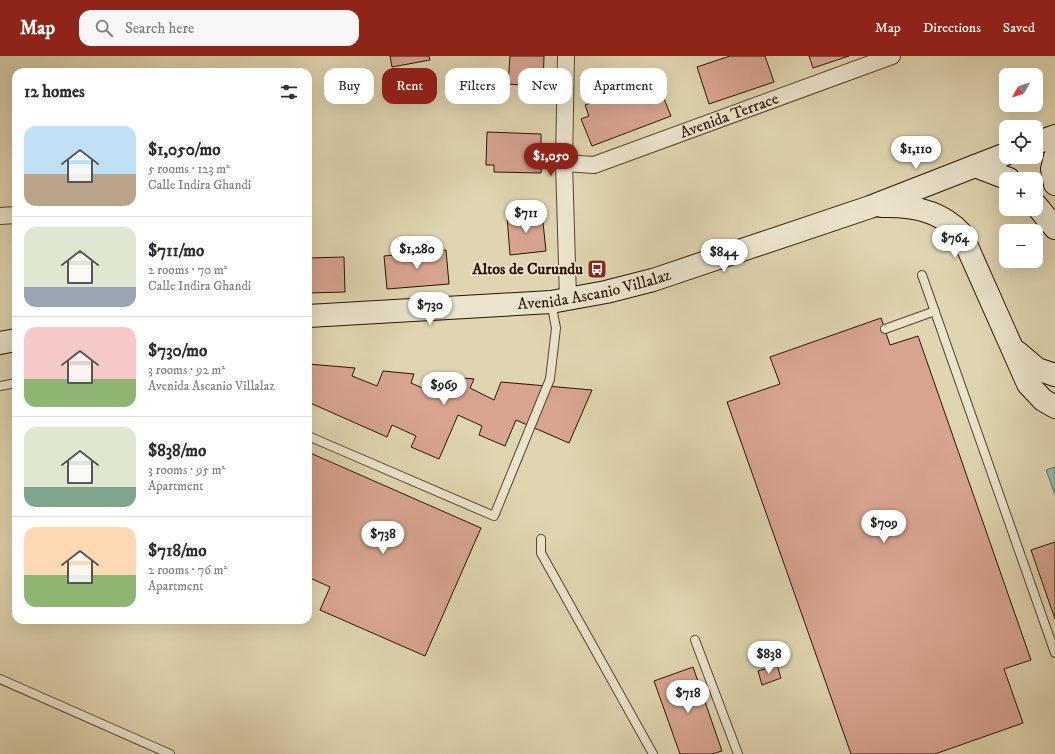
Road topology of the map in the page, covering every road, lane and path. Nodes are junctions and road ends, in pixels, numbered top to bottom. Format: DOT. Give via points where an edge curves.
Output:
graph roads {
  1 [pos="566,56"];
  2 [pos="892,56"];
  3 [pos="1055,136"];
  4 [pos="1043,140"];
  5 [pos="999,157"];
  6 [pos="1055,157"];
  7 [pos="564,163"];
  8 [pos="975,166"];
  9 [pos="999,175"];
  10 [pos="1055,184"];
  11 [pos="870,207"];
  12 [pos="1043,213"];
  13 [pos="12,215"];
  14 [pos="0,216"];
  15 [pos="1055,228"];
  16 [pos="922,274"];
  17 [pos="560,300"];
  18 [pos="935,311"];
  19 [pos="312,316"];
  20 [pos="885,329"];
  21 [pos="12,341"];
  22 [pos="0,343"];
  23 [pos="1010,343"];
  24 [pos="1055,375"];
  25 [pos="12,384"];
  26 [pos="0,386"];
  27 [pos="1055,407"];
  28 [pos="312,438"];
  29 [pos="541,539"];
  30 [pos="695,640"];
  31 [pos="1055,653"];
  32 [pos="0,679"];
  33 [pos="170,754"];
  34 [pos="653,754"];
  35 [pos="738,754"];
  1 -- 7 [label="street"];
  2 -- 7 [label="street, Avenida Terrace" via="594,165"];
  3 -- 4 [label="main road"];
  5 -- 8 [label="main road, Avenida Ascanio Villalaz"];
  6 -- 10 [label="main road" via="1052,169"];
  7 -- 17 [label="street"];
  8 -- 9 [label="main road"];
  8 -- 11 [label="main road, Avenida Ascanio Villalaz"];
  11 -- 17 [label="main road, Avenida Ascanio Villalaz" via="653,280"];
  11 -- 23 [label="main road, Avenida Ascanio Villalaz" via="902,206 919,209 943,217 955,226 964,238"];
  12 -- 15 [label="main road"];
  13 -- 14 [label="street"];
  16 -- 18 [label="lane"];
  17 -- 19 [label="main road, Avenida Ascanio Villalaz"];
  17 -- 28 [label="lane" via="550,379 494,516"];
  18 -- 20 [label="lane"];
  18 -- 31 [label="lane"];
  21 -- 22 [label="main road"];
  23 -- 24 [label="main road" via="1037,369"];
  23 -- 27 [label="main road, Avenida Ascanio Villalaz" via="1032,389"];
  25 -- 26 [label="lane"];
  29 -- 34 [label="lane" via="540,553"];
  30 -- 35 [label="lane"];
  32 -- 33 [label="lane"];
}
